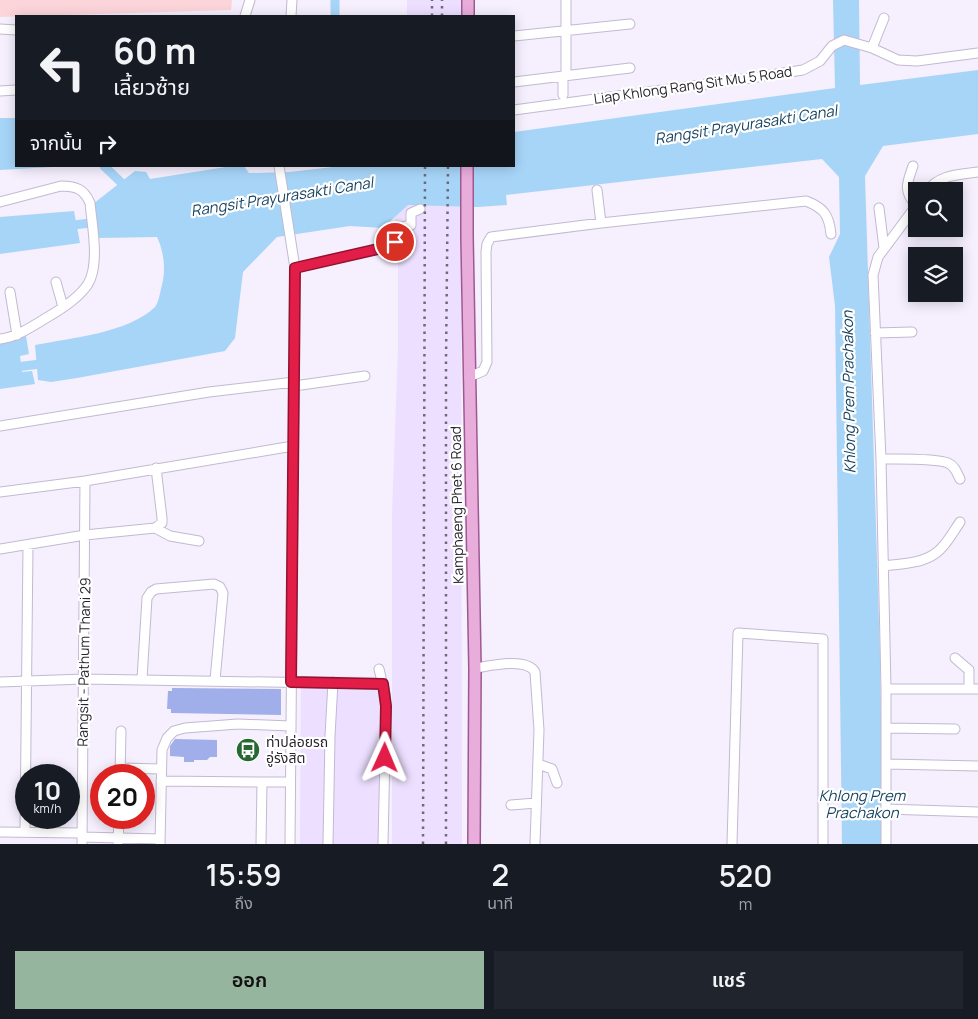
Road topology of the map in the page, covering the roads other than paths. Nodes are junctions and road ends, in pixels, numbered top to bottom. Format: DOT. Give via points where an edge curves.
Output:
graph roads {
  1 [pos="250,0"];
  2 [pos="292,0"];
  3 [pos="468,0"];
  4 [pos="566,0"];
  5 [pos="245,15"];
  6 [pos="291,15"];
  7 [pos="468,15"];
  8 [pos="884,18"];
  9 [pos="630,24"];
  10 [pos="0,29"];
  11 [pos="15,30"];
  12 [pos="566,30"];
  13 [pos="515,36"];
  14 [pos="872,48"];
  15 [pos="978,53"];
  16 [pos="630,68"];
  17 [pos="565,76"];
  18 [pos="515,82"];
  19 [pos="15,90"];
  20 [pos="0,91"];
  21 [pos="563,95"];
  22 [pos="515,110"];
  23 [pos="913,166"];
  24 [pos="279,167"];
  25 [pos="467,167"];
  26 [pos="978,172"];
  27 [pos="909,182"];
  28 [pos="936,182"];
  29 [pos="597,190"];
  30 [pos="0,202"];
  31 [pos="879,208"];
  32 [pos="420,209"];
  33 [pos="908,216"];
  34 [pos="601,223"];
  35 [pos="831,234"];
  36 [pos="884,248"];
  37 [pos="295,268"];
  38 [pos="56,282"];
  39 [pos="10,292"];
  40 [pos="63,307"];
  41 [pos="912,332"];
  42 [pos="875,333"];
  43 [pos="17,335"];
  44 [pos="0,339"];
  45 [pos="365,376"];
  46 [pos="469,377"];
  47 [pos="294,384"];
  48 [pos="0,426"];
  49 [pos="293,446"];
  50 [pos="881,459"];
  51 [pos="156,468"];
  52 [pos="960,479"];
  53 [pos="85,481"];
  54 [pos="0,492"];
  55 [pos="960,522"];
  56 [pos="155,528"];
  57 [pos="85,535"];
  58 [pos="199,541"];
  59 [pos="28,545"];
  60 [pos="0,549"];
  61 [pos="883,566"];
  62 [pos="955,658"];
  63 [pos="474,668"];
  64 [pos="379,669"];
  65 [pos="84,679"];
  66 [pos="142,679"];
  67 [pos="27,680"];
  68 [pos="215,680"];
  69 [pos="0,682"];
  70 [pos="291,682"];
  71 [pos="333,682"];
  72 [pos="383,684"];
  73 [pos="886,689"];
  74 [pos="974,689"];
  75 [pos="290,726"];
  76 [pos="886,728"];
  77 [pos="955,729"];
  78 [pos="121,730"];
  79 [pos="120,764"];
  80 [pos="538,764"];
  81 [pos="886,764"];
  82 [pos="978,766"];
  83 [pos="155,769"];
  84 [pos="161,769"];
  85 [pos="161,780"];
  86 [pos="262,782"];
  87 [pos="290,782"];
  88 [pos="557,783"];
  89 [pos="536,803"];
  90 [pos="511,805"];
  91 [pos="886,809"];
  92 [pos="978,812"];
  93 [pos="0,832"];
  94 [pos="25,832"];
  95 [pos="82,838"];
  96 [pos="118,841"];
  97 [pos="160,841"];
  98 [pos="261,844"];
  99 [pos="290,844"];
  100 [pos="328,844"];
  101 [pos="383,844"];
  102 [pos="474,844"];
  103 [pos="535,844"];
  104 [pos="732,844"];
  105 [pos="823,844"];
  106 [pos="886,844"];
  1 -- 5 [label="street"];
  2 -- 6 [label="street"];
  3 -- 7 [label="main road"];
  4 -- 12 [label="street"];
  8 -- 14 [label="street"];
  9 -- 12 [label="street"];
  10 -- 11 [label="street"];
  12 -- 13 [label="street"];
  12 -- 17 [label="street"];
  14 -- 15 [label="street, Liap Khlong Rang Sit Mu 5 Road" via="898,60 916,61"];
  14 -- 22 [label="street, Liap Khlong Rang Sit Mu 5 Road" via="844,40 832,46 820,61 803,70"];
  16 -- 17 [label="street"];
  17 -- 18 [label="street"];
  17 -- 21 [label="street"];
  19 -- 20 [label="street"];
  23 -- 27 [label="street"];
  24 -- 37 [label="street"];
  25 -- 46 [label="main road, Kamphaeng Phet 6 Road"];
  26 -- 28 [label="street" via="942,178"];
  29 -- 34 [label="street"];
  30 -- 40 [label="street" via="61,186 72,186 86,195 90,203 94,263 81,292"];
  31 -- 36 [label="street"];
  32 -- 37 [label="street" via="411,214 411,225 396,232 391,246"];
  33 -- 36 [label="street"];
  34 -- 35 [label="street" via="806,201 825,212 830,219"];
  34 -- 46 [label="street" via="491,237 488,240 487,362 483,371"];
  36 -- 42 [label="street" via="874,265"];
  37 -- 47 [label="street"];
  38 -- 40 [label="street"];
  39 -- 43 [label="street"];
  40 -- 43 [label="street"];
  41 -- 42 [label="street"];
  42 -- 50 [label="street"];
  43 -- 44 [label="street"];
  45 -- 47 [label="street"];
  46 -- 63 [label="main road, Kamphaeng Phet 6 Road"];
  47 -- 48 [label="street" via="184,396"];
  47 -- 49 [label="street"];
  49 -- 51 [label="street"];
  49 -- 70 [label="street"];
  50 -- 52 [label="street" via="949,463"];
  50 -- 61 [label="street"];
  51 -- 53 [label="street"];
  51 -- 56 [label="street" via="162,523"];
  53 -- 54 [label="street"];
  53 -- 57 [label="street, Rangsit - Pathum Thani 29"];
  55 -- 61 [label="street" via="937,552 928,558"];
  56 -- 57 [label="street"];
  56 -- 58 [label="street" via="170,536"];
  57 -- 59 [label="street"];
  57 -- 65 [label="street, Rangsit - Pathum Thani 29"];
  59 -- 60 [label="street"];
  59 -- 67 [label="street"];
  61 -- 73 [label="street"];
  62 -- 74 [label="street" via="968,670"];
  63 -- 80 [label="street" via="520,663 533,668 538,712"];
  63 -- 102 [label="main road, Kamphaeng Phet 6 Road"];
  64 -- 72 [label="street"];
  65 -- 66 [label="street"];
  65 -- 67 [label="street"];
  65 -- 95 [label="street, Rangsit - Pathum Thani 29"];
  66 -- 68 [label="street"];
  66 -- 68 [label="street" via="147,598 151,592 214,584 224,593"];
  67 -- 69 [label="street"];
  67 -- 94 [label="street"];
  68 -- 70 [label="street"];
  70 -- 71 [label="street"];
  70 -- 75 [label="street"];
  71 -- 72 [label="street"];
  71 -- 100 [label="street"];
  72 -- 101 [label="street" via="386,715"];
  73 -- 74 [label="street"];
  73 -- 76 [label="street"];
  75 -- 84 [label="street" via="214,725 174,731 162,750"];
  75 -- 87 [label="street"];
  76 -- 77 [label="street"];
  76 -- 81 [label="street"];
  78 -- 79 [label="street"];
  80 -- 88 [label="street" via="552,769"];
  80 -- 89 [label="street"];
  81 -- 82 [label="street"];
  81 -- 91 [label="street"];
  83 -- 84 [label="street"];
  84 -- 85 [label="street"];
  85 -- 86 [label="street"];
  85 -- 97 [label="street"];
  86 -- 87 [label="street"];
  86 -- 98 [label="street"];
  87 -- 99 [label="street"];
  89 -- 90 [label="street"];
  89 -- 103 [label="street"];
  91 -- 92 [label="street"];
  91 -- 106 [label="street"];
  93 -- 94 [label="street"];
  94 -- 95 [label="street"];
  95 -- 96 [label="street"];
  96 -- 97 [label="street"];
  104 -- 105 [label="street" via="738,633 823,639"];
}
